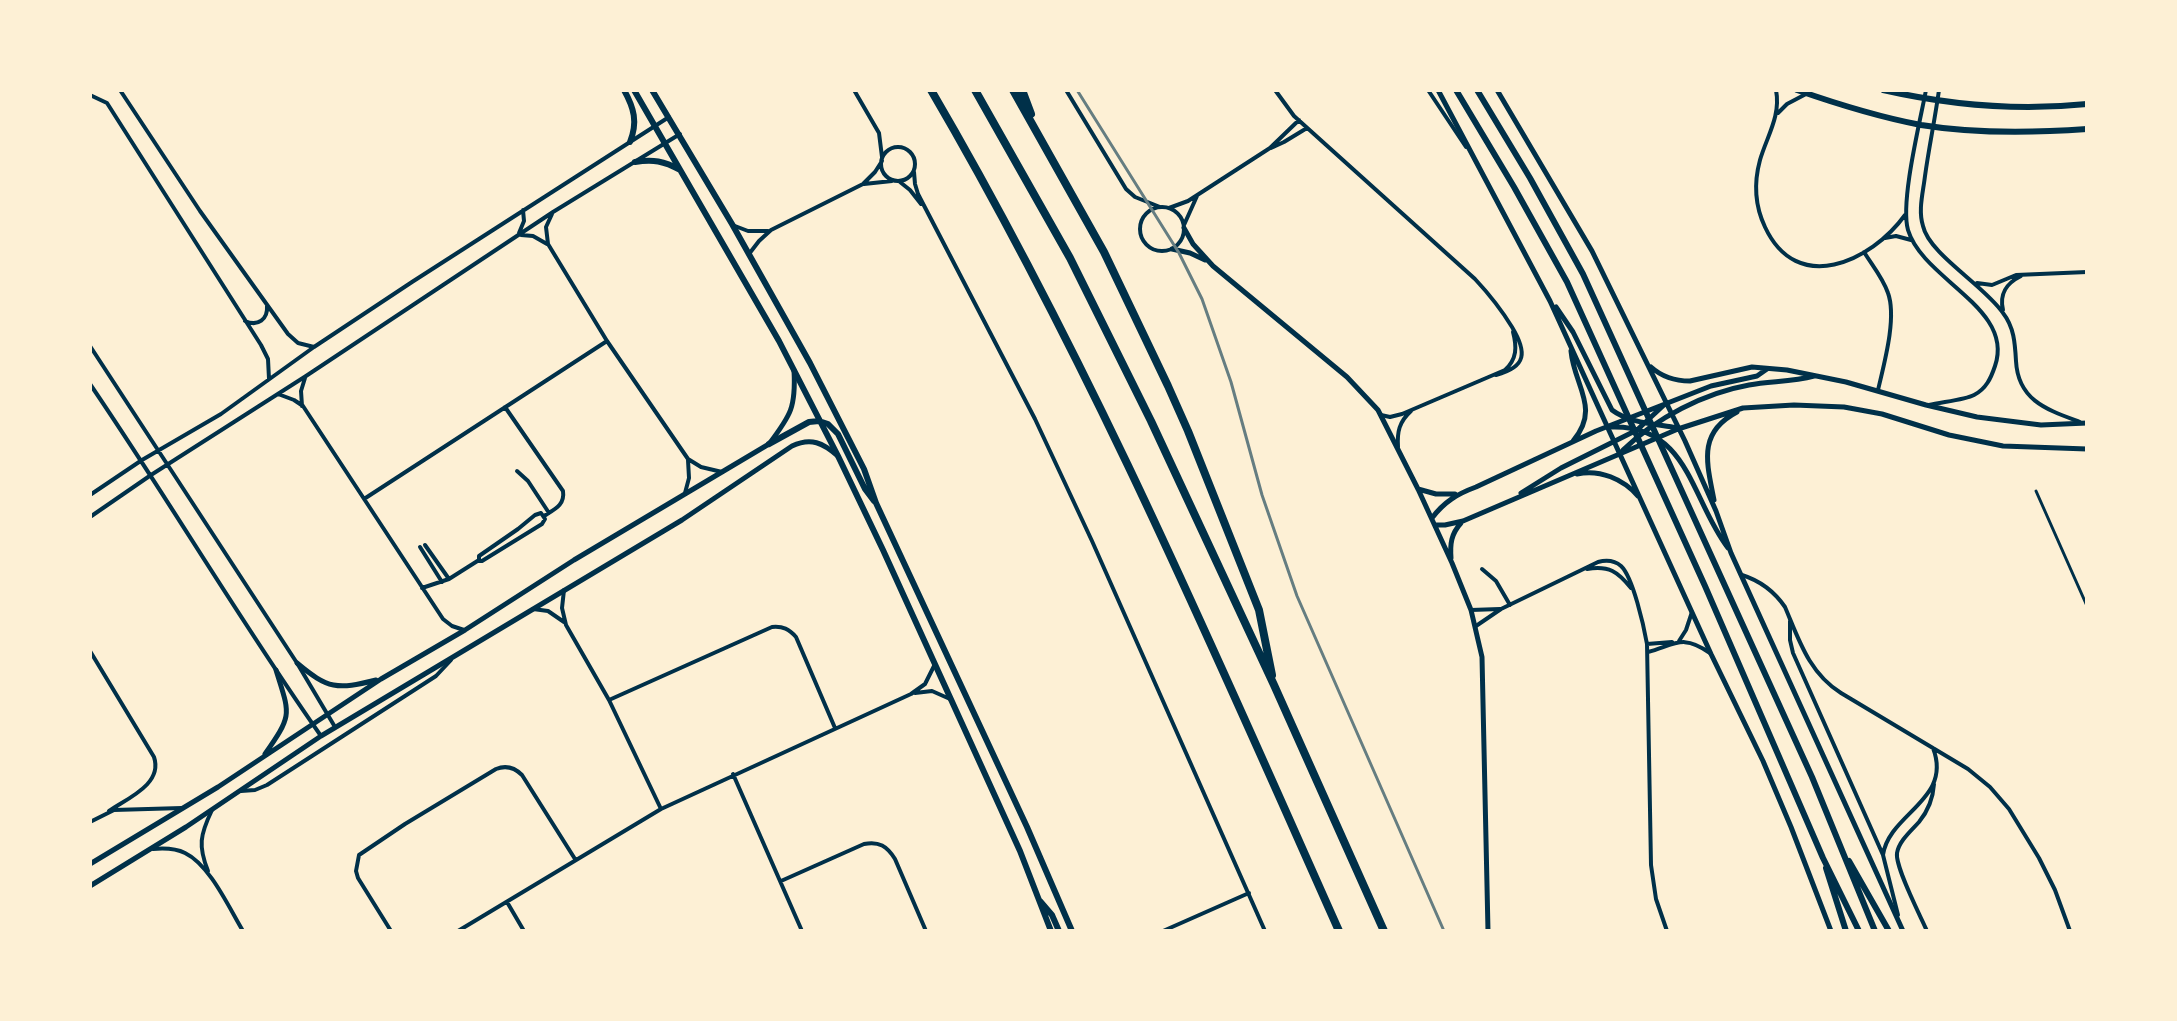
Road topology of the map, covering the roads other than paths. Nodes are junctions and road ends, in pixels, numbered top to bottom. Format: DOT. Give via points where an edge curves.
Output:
graph roads {
  1 [pos="120,90"];
  2 [pos="624,90"];
  3 [pos="634,90"];
  4 [pos="652,90"];
  5 [pos="854,90"];
  6 [pos="931,90"];
  7 [pos="975,90"];
  8 [pos="1013,90"];
  9 [pos="1022,90"];
  10 [pos="1066,90"];
  11 [pos="1275,90"];
  12 [pos="1428,90"];
  13 [pos="1438,90"];
  14 [pos="1456,90"];
  15 [pos="1478,90"];
  16 [pos="1497,90"];
  17 [pos="1776,90"];
  18 [pos="1797,90"];
  19 [pos="1883,90"];
  20 [pos="1926,90"];
  21 [pos="1939,90"];
  22 [pos="1807,94"];
  23 [pos="90,95"];
  24 [pos="1925,99"];
  25 [pos="1938,100"];
  26 [pos="2087,104"];
  27 [pos="1777,114"];
  28 [pos="669,116"];
  29 [pos="1299,120"];
  30 [pos="1920,124"];
  31 [pos="655,125"];
  32 [pos="1933,126"];
  33 [pos="1307,128"];
  34 [pos="2087,129"];
  35 [pos="680,134"];
  36 [pos="1039,135"];
  37 [pos="630,142"];
  38 [pos="665,143"];
  39 [pos="1270,148"];
  40 [pos="882,159"];
  41 [pos="1477,161"];
  42 [pos="635,162"];
  43 [pos="914,171"];
  44 [pos="682,172"];
  45 [pos="897,181"];
  46 [pos="863,184"];
  47 [pos="1199,193"];
  48 [pos="1160,207"];
  49 [pos="1168,208"];
  50 [pos="926,209"];
  51 [pos="523,210"];
  52 [pos="553,212"];
  53 [pos="1906,214"];
  54 [pos="732,224"];
  55 [pos="1184,227"];
  56 [pos="771,230"];
  57 [pos="517,236"];
  58 [pos="1881,239"];
  59 [pos="1911,240"];
  60 [pos="548,244"];
  61 [pos="1172,249"];
  62 [pos="1864,252"];
  63 [pos="749,254"];
  64 [pos="1214,266"];
  65 [pos="2087,272"];
  66 [pos="2022,275"];
  67 [pos="1975,283"];
  68 [pos="1550,301"];
  69 [pos="267,306"];
  70 [pos="2004,313"];
  71 [pos="245,321"];
  72 [pos="607,341"];
  73 [pos="90,346"];
  74 [pos="314,347"];
  75 [pos="1571,347"];
  76 [pos="1647,364"];
  77 [pos="794,368"];
  78 [pos="1767,369"];
  79 [pos="306,376"];
  80 [pos="1815,376"];
  81 [pos="269,379"];
  82 [pos="90,384"];
  83 [pos="1878,390"];
  84 [pos="278,394"];
  85 [pos="1666,403"];
  86 [pos="1926,405"];
  87 [pos="303,406"];
  88 [pos="505,406"];
  89 [pos="1749,407"];
  90 [pos="1414,409"];
  91 [pos="1672,414"];
  92 [pos="1381,415"];
  93 [pos="1629,419"];
  94 [pos="819,421"];
  95 [pos="1647,422"];
  96 [pos="2085,423"];
  97 [pos="1656,425"];
  98 [pos="1608,427"];
  99 [pos="1678,429"];
  100 [pos="1637,430"];
  101 [pos="1645,432"];
  102 [pos="1657,437"];
  103 [pos="1614,441"];
  104 [pos="1572,442"];
  105 [pos="769,444"];
  106 [pos="1398,448"];
  107 [pos="2087,448"];
  108 [pos="158,451"];
  109 [pos="1620,453"];
  110 [pos="838,456"];
  111 [pos="688,459"];
  112 [pos="141,460"];
  113 [pos="166,466"];
  114 [pos="518,471"];
  115 [pos="723,472"];
  116 [pos="150,475"];
  117 [pos="1567,477"];
  118 [pos="1419,489"];
  119 [pos="2036,491"];
  120 [pos="1459,493"];
  121 [pos="90,495"];
  122 [pos="683,496"];
  123 [pos="364,499"];
  124 [pos="1510,501"];
  125 [pos="876,503"];
  126 [pos="1644,505"];
  127 [pos="1716,511"];
  128 [pos="549,513"];
  129 [pos="544,516"];
  130 [pos="90,517"];
  131 [pos="1432,518"];
  132 [pos="1463,521"];
  133 [pos="1434,525"];
  134 [pos="425,545"];
  135 [pos="420,548"];
  136 [pos="1731,552"];
  137 [pos="479,560"];
  138 [pos="1452,563"];
  139 [pos="1482,568"];
  140 [pos="1583,570"];
  141 [pos="1742,575"];
  142 [pos="449,579"];
  143 [pos="442,582"];
  144 [pos="422,588"];
  145 [pos="564,590"];
  146 [pos="1633,591"];
  147 [pos="1510,605"];
  148 [pos="2087,606"];
  149 [pos="532,609"];
  150 [pos="1501,609"];
  151 [pos="1471,610"];
  152 [pos="1692,611"];
  153 [pos="1790,618"];
  154 [pos="566,625"];
  155 [pos="1476,626"];
  156 [pos="465,630"];
  157 [pos="1679,641"];
  158 [pos="1673,642"];
  159 [pos="1647,644"];
  160 [pos="90,651"];
  161 [pos="1648,652"];
  162 [pos="1711,654"];
  163 [pos="454,656"];
  164 [pos="297,663"];
  165 [pos="935,663"];
  166 [pos="276,670"];
  167 [pos="381,679"];
  168 [pos="1274,685"];
  169 [pos="911,694"];
  170 [pos="950,699"];
  171 [pos="609,700"];
  172 [pos="327,715"];
  173 [pos="313,725"];
  174 [pos="335,727"];
  175 [pos="835,728"];
  176 [pos="321,736"];
  177 [pos="1933,748"];
  178 [pos="262,758"];
  179 [pos="733,774"];
  180 [pos="1935,779"];
  181 [pos="237,792"];
  182 [pos="183,808"];
  183 [pos="660,808"];
  184 [pos="212,810"];
  185 [pos="109,811"];
  186 [pos="90,822"];
  187 [pos="151,849"];
  188 [pos="1842,850"];
  189 [pos="1883,855"];
  190 [pos="1823,858"];
  191 [pos="575,859"];
  192 [pos="90,864"];
  193 [pos="209,875"];
  194 [pos="781,881"];
  195 [pos="90,886"];
  196 [pos="1249,893"];
  197 [pos="1037,898"];
  198 [pos="507,902"];
  199 [pos="1900,924"];
  200 [pos="243,931"];
  201 [pos="391,931"];
  202 [pos="458,931"];
  203 [pos="524,931"];
  204 [pos="802,931"];
  205 [pos="926,931"];
  206 [pos="1052,931"];
  207 [pos="1059,931"];
  208 [pos="1072,931"];
  209 [pos="1163,931"];
  210 [pos="1265,931"];
  211 [pos="1339,931"];
  212 [pos="1384,931"];
  213 [pos="1488,931"];
  214 [pos="1667,931"];
  215 [pos="1831,931"];
  216 [pos="1846,931"];
  217 [pos="1859,931"];
  218 [pos="1875,931"];
  219 [pos="1889,931"];
  220 [pos="1903,931"];
  221 [pos="1927,931"];
  222 [pos="2070,931"];
  1 -- 69 [label="street"];
  2 -- 37 [label="main road" via="634,114"];
  3 -- 31 [label="main road"];
  4 -- 28 [label="main road"];
  5 -- 40 [label="street" via="879,133"];
  6 -- 211 [label="highway" via="1018,244 1116,439"];
  7 -- 168 [label="highway" via="1081,279"];
  8 -- 36 [label="highway"];
  9 -- 36 [label="highway"];
  10 -- 48 [label="street" via="1126,189"];
  11 -- 29 [label="street"];
  12 -- 41 [label="street"];
  13 -- 41 [label="street"];
  14 -- 190 [label="main road" via="1567,282"];
  15 -- 188 [label="main road" via="1583,274"];
  16 -- 76 [label="street" via="1592,251"];
  17 -- 27 [label="street"];
  18 -- 22 [label="main road"];
  19 -- 24 [label="main road"];
  20 -- 24 [label="street"];
  21 -- 25 [label="street"];
  22 -- 27 [label="street"];
  22 -- 30 [label="main road"];
  23 -- 71 [label="street" via="106,104"];
  24 -- 25 [label="main road"];
  24 -- 30 [label="street"];
  25 -- 26 [label="main road" via="2018,106"];
  25 -- 32 [label="street"];
  27 -- 62 [label="street" via="1756,177 1757,203 1771,238 1786,254 1815,266 1841,264"];
  28 -- 31 [label="street"];
  28 -- 35 [label="main road"];
  29 -- 33 [label="street"];
  29 -- 39 [label="street"];
  30 -- 32 [label="main road"];
  30 -- 53 [label="street"];
  31 -- 37 [label="street"];
  31 -- 38 [label="main road"];
  32 -- 34 [label="main road" via="1989,132"];
  32 -- 67 [label="street" via="1921,203 1923,229 1938,250"];
  33 -- 39 [label="street"];
  33 -- 90 [label="street" via="1475,279 1512,328 1516,354 1510,366"];
  35 -- 38 [label="street"];
  35 -- 54 [label="main road"];
  36 -- 168 [label="highway" via="1126,297 1188,431 1259,610"];
  37 -- 51 [label="street"];
  38 -- 42 [label="street"];
  38 -- 44 [label="main road"];
  39 -- 47 [label="street"];
  40 -- 43 [label="street" via="892,148 906,148 915,158"];
  40 -- 45 [label="street" via="884,174"];
  40 -- 46 [label="street"];
  41 -- 68 [label="street"];
  42 -- 44 [label="main road" via="661,161"];
  42 -- 52 [label="street"];
  43 -- 45 [label="street"];
  43 -- 50 [label="street" via="915,188"];
  44 -- 77 [label="main road"];
  45 -- 46 [label="street"];
  45 -- 50 [label="street"];
  46 -- 56 [label="street"];
  47 -- 49 [label="street"];
  47 -- 55 [label="street"];
  48 -- 49 [label="street"];
  48 -- 61 [label="street" via="1142,220 1141,236 1150,248"];
  49 -- 55 [label="street" via="1176,212"];
  50 -- 196 [label="street" via="1035,419"];
  51 -- 57 [label="street" via="523,226"];
  51 -- 74 [label="street"];
  52 -- 57 [label="street"];
  52 -- 60 [label="street" via="546,228"];
  53 -- 58 [label="street"];
  53 -- 59 [label="street"];
  54 -- 56 [label="street" via="754,232"];
  54 -- 63 [label="main road"];
  55 -- 61 [label="street" via="1181,241"];
  55 -- 64 [label="street" via="1192,244"];
  56 -- 63 [label="street"];
  57 -- 60 [label="street" via="533,236"];
  57 -- 79 [label="street"];
  58 -- 59 [label="street" via="1896,236"];
  58 -- 62 [label="street"];
  59 -- 86 [label="street" via="1926,261 1984,314 1997,341 1993,372 1980,391 1966,398"];
  60 -- 72 [label="street"];
  61 -- 64 [label="street" via="1198,256"];
  62 -- 83 [label="street" via="1890,302"];
  63 -- 125 [label="main road" via="818,378 864,469"];
  64 -- 92 [label="street" via="1347,377"];
  65 -- 66 [label="street"];
  66 -- 67 [label="street" via="1992,285"];
  66 -- 70 [label="street" via="2005,287 2001,299"];
  67 -- 70 [label="street"];
  68 -- 75 [label="street"];
  68 -- 93 [label="street" via="1573,332 1612,410"];
  69 -- 71 [label="street" via="261,321"];
  69 -- 74 [label="street" via="295,341"];
  70 -- 96 [label="street" via="2013,334 2017,373 2032,398 2052,413"];
  71 -- 81 [label="street" via="265,351"];
  72 -- 88 [label="street"];
  72 -- 111 [label="street"];
  73 -- 108 [label="street"];
  74 -- 81 [label="street"];
  75 -- 98 [label="street"];
  75 -- 104 [label="street" via="1586,407 1583,425"];
  76 -- 78 [label="street" via="1665,377 1681,381 1752,367"];
  76 -- 85 [label="street"];
  77 -- 94 [label="main road"];
  77 -- 105 [label="street" via="793,407"];
  78 -- 80 [label="street"];
  78 -- 85 [label="street" via="1757,376 1726,381"];
  79 -- 84 [label="street"];
  79 -- 87 [label="street" via="301,391"];
  80 -- 83 [label="street"];
  80 -- 91 [label="street" via="1793,382 1748,385"];
  81 -- 108 [label="street" via="221,414"];
  82 -- 112 [label="street"];
  83 -- 86 [label="street"];
  84 -- 87 [label="street"];
  84 -- 113 [label="street"];
  85 -- 91 [label="street"];
  85 -- 93 [label="street"];
  85 -- 95 [label="street"];
  86 -- 96 [label="street" via="2022,424"];
  87 -- 123 [label="street"];
  88 -- 123 [label="street"];
  88 -- 128 [label="street" via="563,491 560,505"];
  89 -- 99 [label="street"];
  89 -- 107 [label="street" via="1844,407 1979,442 2028,448"];
  89 -- 127 [label="street" via="1728,418 1708,443 1707,465"];
  90 -- 92 [label="street" via="1395,416"];
  90 -- 106 [label="street" via="1398,429"];
  91 -- 97 [label="street"];
  91 -- 99 [label="street"];
  92 -- 106 [label="street"];
  93 -- 95 [label="street"];
  93 -- 98 [label="street"];
  94 -- 105 [label="main road" via="804,424"];
  94 -- 110 [label="main road"];
  94 -- 125 [label="main road" via="838,434"];
  95 -- 97 [label="street"];
  95 -- 100 [label="street"];
  97 -- 99 [label="street"];
  97 -- 101 [label="street"];
  98 -- 100 [label="street"];
  98 -- 103 [label="street"];
  98 -- 104 [label="street"];
  99 -- 102 [label="street"];
  99 -- 127 [label="street"];
  100 -- 101 [label="street"];
  100 -- 103 [label="street"];
  101 -- 102 [label="street"];
  101 -- 109 [label="street"];
  102 -- 109 [label="street"];
  102 -- 136 [label="street" via="1683,464"];
  103 -- 109 [label="street"];
  103 -- 124 [label="street" via="1553,472"];
  104 -- 120 [label="street"];
  105 -- 115 [label="street"];
  106 -- 118 [label="street"];
  108 -- 112 [label="street"];
  108 -- 113 [label="street"];
  109 -- 117 [label="street"];
  109 -- 126 [label="street"];
  110 -- 145 [label="street" via="819,443 800,442 682,520"];
  110 -- 165 [label="main road"];
  111 -- 115 [label="street" via="700,467"];
  111 -- 122 [label="street" via="689,478"];
  112 -- 116 [label="street"];
  112 -- 121 [label="street"];
  113 -- 116 [label="street"];
  113 -- 164 [label="street"];
  114 -- 128 [label="street"];
  115 -- 122 [label="street"];
  116 -- 130 [label="street"];
  116 -- 166 [label="street"];
  117 -- 124 [label="street"];
  117 -- 126 [label="street" via="1590,473 1613,477"];
  118 -- 120 [label="street" via="1436,494"];
  118 -- 131 [label="street"];
  119 -- 148 [label="street"];
  120 -- 131 [label="street"];
  122 -- 156 [label="street"];
  123 -- 144 [label="street"];
  124 -- 132 [label="street"];
  125 -- 208 [label="main road"];
  126 -- 152 [label="street"];
  127 -- 136 [label="street"];
  128 -- 129 [label="street"];
  129 -- 137 [label="street" via="542,524"];
  129 -- 137 [label="street" via="537,513 479,556"];
  131 -- 133 [label="street"];
  132 -- 133 [label="street"];
  132 -- 138 [label="street" via="1451,540"];
  133 -- 138 [label="street"];
  134 -- 142 [label="street"];
  135 -- 143 [label="street"];
  136 -- 141 [label="street"];
  137 -- 142 [label="street"];
  138 -- 151 [label="street"];
  139 -- 147 [label="street" via="1496,581"];
  140 -- 146 [label="street" via="1610,568"];
  140 -- 146 [label="street" via="1604,560 1616,562 1625,570"];
  140 -- 147 [label="street"];
  141 -- 153 [label="street" via="1773,592"];
  141 -- 199 [label="street"];
  142 -- 143 [label="street"];
  143 -- 144 [label="street"];
  144 -- 156 [label="street" via="447,623"];
  145 -- 149 [label="street"];
  145 -- 154 [label="street" via="562,608"];
  146 -- 159 [label="street"];
  147 -- 150 [label="street"];
  149 -- 154 [label="street" via="548,611"];
  149 -- 163 [label="street"];
  150 -- 151 [label="street"];
  150 -- 155 [label="street"];
  151 -- 155 [label="street"];
  152 -- 157 [label="street"];
  152 -- 162 [label="street"];
  153 -- 177 [label="street" via="1810,664 1824,681"];
  153 -- 189 [label="street" via="1793,653"];
  154 -- 171 [label="street"];
  155 -- 213 [label="street" via="1484,680"];
  156 -- 167 [label="street"];
  157 -- 158 [label="street"];
  157 -- 162 [label="street"];
  158 -- 159 [label="street"];
  158 -- 161 [label="street"];
  159 -- 161 [label="street"];
  160 -- 185 [label="street" via="154,757 156,771 150,783"];
  161 -- 214 [label="street" via="1652,865 1656,899"];
  162 -- 215 [label="street" via="1777,794"];
  163 -- 174 [label="street"];
  163 -- 181 [label="street" via="436,676 267,785"];
  164 -- 167 [label="street" via="319,681 338,687"];
  164 -- 172 [label="street"];
  165 -- 169 [label="street" via="925,684"];
  165 -- 170 [label="main road"];
  166 -- 173 [label="street"];
  166 -- 178 [label="street" via="285,697 286,717 282,730"];
  167 -- 172 [label="street"];
  168 -- 212 [label="highway"];
  169 -- 170 [label="street" via="932,691"];
  169 -- 175 [label="street"];
  170 -- 197 [label="main road" via="1020,851"];
  171 -- 175 [label="street" via="779,626 796,637"];
  171 -- 183 [label="street"];
  172 -- 173 [label="street"];
  172 -- 174 [label="street"];
  173 -- 176 [label="street"];
  173 -- 178 [label="street"];
  174 -- 176 [label="street"];
  175 -- 179 [label="street"];
  176 -- 181 [label="street"];
  177 -- 180 [label="street" via="1937,763"];
  177 -- 222 [label="street" via="1979,778 2009,809 2048,874"];
  178 -- 182 [label="street"];
  179 -- 183 [label="street"];
  179 -- 194 [label="street"];
  180 -- 189 [label="street" via="1923,800 1889,838"];
  180 -- 221 [label="street" via="1926,813 1897,852 1899,868"];
  181 -- 184 [label="street"];
  182 -- 185 [label="street"];
  182 -- 192 [label="street"];
  183 -- 191 [label="street"];
  184 -- 187 [label="street"];
  184 -- 193 [label="street" via="201,839"];
  185 -- 186 [label="street"];
  187 -- 193 [label="street" via="184,853"];
  187 -- 195 [label="street"];
  188 -- 218 [label="main road"];
  188 -- 219 [label="main road"];
  189 -- 199 [label="street"];
  190 -- 216 [label="main road"];
  190 -- 217 [label="main road"];
  191 -- 198 [label="street"];
  191 -- 201 [label="street" via="522,775 512,768 496,769 359,855 358,878"];
  193 -- 200 [label="street"];
  194 -- 204 [label="street"];
  194 -- 205 [label="street" via="864,844 882,844 895,859"];
  196 -- 209 [label="street"];
  196 -- 210 [label="street"];
  197 -- 206 [label="main road"];
  197 -- 207 [label="main road" via="1052,915"];
  198 -- 202 [label="street"];
  198 -- 203 [label="street"];
  199 -- 220 [label="street"];
}
